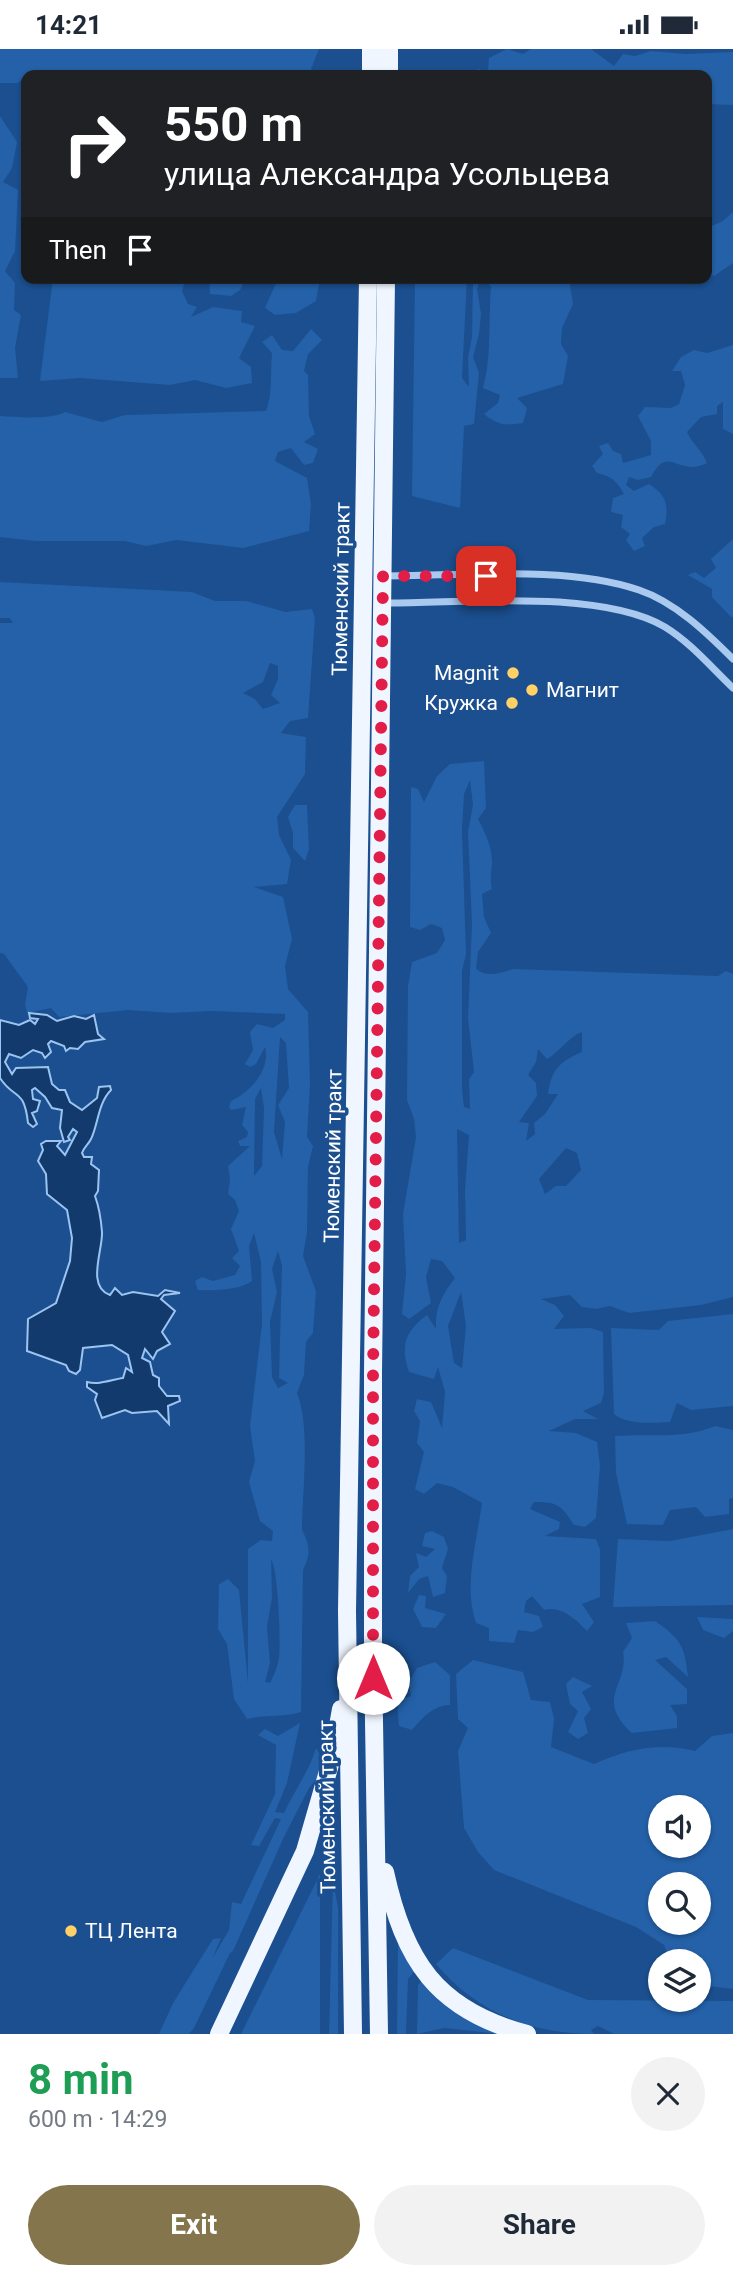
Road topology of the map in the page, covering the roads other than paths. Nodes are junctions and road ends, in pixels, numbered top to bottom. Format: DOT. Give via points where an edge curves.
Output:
graph roads {
  1 [pos="371,49"];
  2 [pos="389,49"];
  3 [pos="371,70"];
  4 [pos="389,70"];
  5 [pos="368,284"];
  6 [pos="386,284"];
  7 [pos="383,576"];
  8 [pos="383,603"];
  9 [pos="733,659"];
  10 [pos="733,688"];
  11 [pos="347,1611"];
  12 [pos="377,1816"];
  13 [pos="219,2034"];
  14 [pos="353,2034"];
  15 [pos="379,2034"];
  16 [pos="527,2034"];
  1 -- 3 [label="main road"];
  2 -- 4 [label="main road"];
  5 -- 11 [label="main road, Тюменский тракт"];
  6 -- 7 [label="main road, Тюменский тракт"];
  7 -- 8 [label="main road, Тюменский тракт"];
  7 -- 9 [label="street" via="542,576 595,580 640,590 677,610"];
  8 -- 10 [label="street" via="530,603 614,609 663,626 687,642"];
  8 -- 12 [label="main road, Тюменский тракт" via="373,1373"];
  11 -- 13 [label="main road" via="342,1702 317,1813 293,1881"];
  11 -- 14 [label="main road, Тюменский тракт"];
  12 -- 15 [label="main road, Тюменский тракт"];
  12 -- 16 [label="main road" via="399,1929 423,1970 472,2012"];
}
